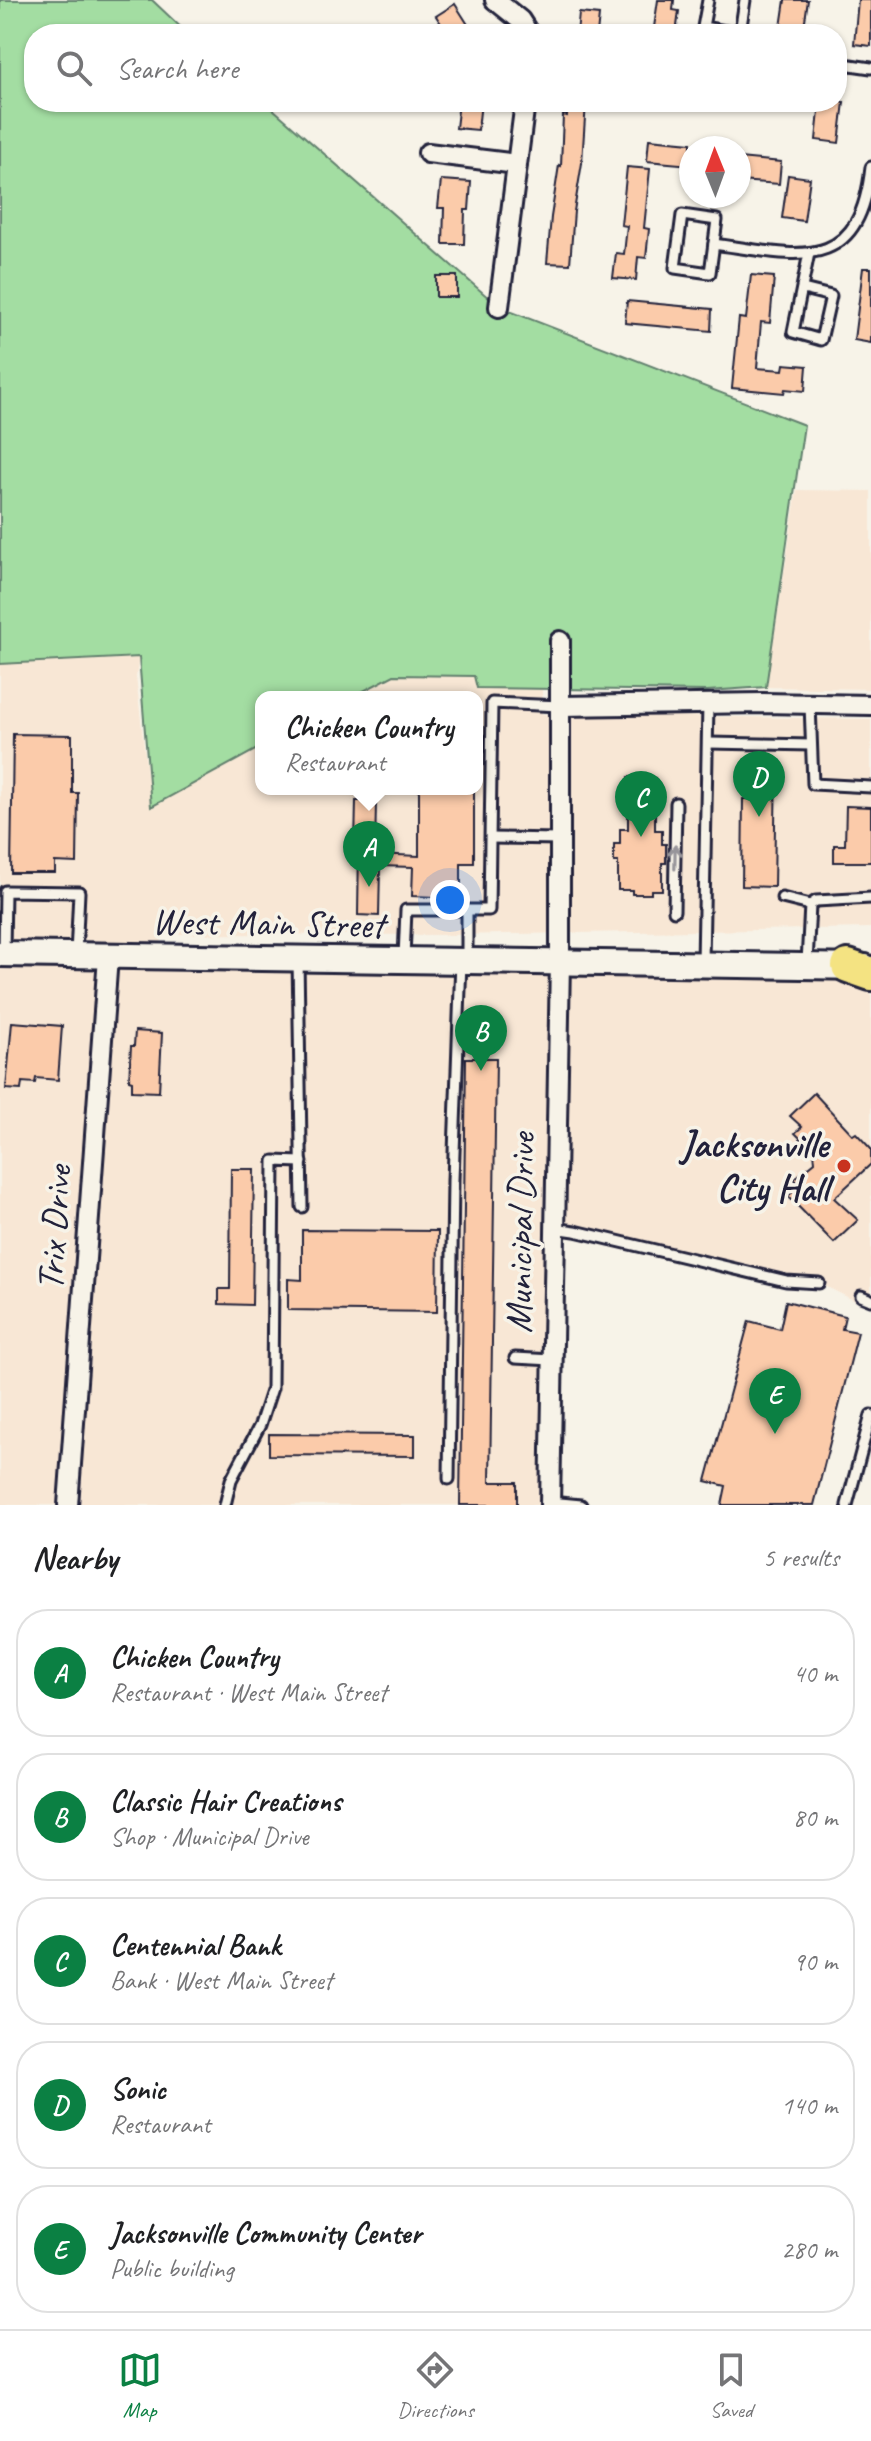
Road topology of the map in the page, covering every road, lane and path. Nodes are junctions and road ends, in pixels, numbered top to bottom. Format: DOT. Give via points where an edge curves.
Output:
graph roads {
  1 [pos="495,0"];
  2 [pos="708,0"];
  3 [pos="745,0"];
  4 [pos="523,24"];
  5 [pos="704,24"];
  6 [pos="742,24"];
  7 [pos="847,64"];
  8 [pos="871,68"];
  9 [pos="524,112"];
  10 [pos="428,153"];
  11 [pos="517,164"];
  12 [pos="871,167"];
  13 [pos="871,174"];
  14 [pos="714,244"];
  15 [pos="809,253"];
  16 [pos="803,289"];
  17 [pos="499,307"];
  18 [pos="560,641"];
  19 [pos="708,704"];
  20 [pos="810,704"];
  21 [pos="871,705"];
  22 [pos="560,706"];
  23 [pos="709,743"];
  24 [pos="811,745"];
  25 [pos="871,787"];
  26 [pos="676,803"];
  27 [pos="491,838"];
  28 [pos="561,839"];
  29 [pos="782,898"];
  30 [pos="871,898"];
  31 [pos="810,905"];
  32 [pos="467,910"];
  33 [pos="674,911"];
  34 [pos="2,954"];
  35 [pos="76,955"];
  36 [pos="108,957"];
  37 [pos="298,959"];
  38 [pos="403,960"];
  39 [pos="464,960"];
  40 [pos="560,962"];
  41 [pos="807,964"];
  42 [pos="703,965"];
  43 [pos="863,969"];
  44 [pos="302,1162"];
  45 [pos="302,1207"];
  46 [pos="554,1228"];
  47 [pos="819,1283"];
  48 [pos="515,1358"];
  49 [pos="552,1360"];
  50 [pos="871,1415"];
  51 [pos="449,1479"];
  52 [pos="550,1503"];
  53 [pos="68,1505"];
  54 [pos="225,1505"];
  55 [pos="581,1505"];
  56 [pos="847,1505"];
  1 -- 4 [label="street"];
  2 -- 5 [label="lane"];
  3 -- 6 [label="lane"];
  7 -- 8 [label="lane"];
  9 -- 11 [label="street"];
  10 -- 11 [label="street"];
  11 -- 17 [label="street"];
  12 -- 13 [label="lane"];
  13 -- 15 [label="lane" via="860,217 846,236 823,252"];
  14 -- 14 [label="lane" via="717,220 682,215 675,268 710,273"];
  14 -- 15 [label="lane"];
  15 -- 16 [label="lane"];
  16 -- 16 [label="lane" via="793,332 821,340 831,296"];
  18 -- 22 [label="street, Municipal Drive"];
  19 -- 20 [label="street"];
  19 -- 22 [label="street"];
  19 -- 23 [label="lane"];
  20 -- 21 [label="street"];
  20 -- 24 [label="lane"];
  22 -- 27 [label="lane" via="492,703"];
  22 -- 28 [label="street, Municipal Drive"];
  23 -- 24 [label="lane"];
  23 -- 42 [label="lane"];
  24 -- 25 [label="lane" via="813,784"];
  33 -- 26 [label="lane, one-way"];
  27 -- 28 [label="lane"];
  27 -- 32 [label="lane" via="489,910"];
  28 -- 40 [label="street, Municipal Drive"];
  29 -- 31 [label="lane"];
  30 -- 31 [label="lane"];
  31 -- 41 [label="lane"];
  32 -- 38 [label="lane" via="406,910"];
  32 -- 39 [label="lane"];
  34 -- 35 [label="main road, West Main Street"];
  34 -- 35 [label="lane" via="5,891 79,892"];
  35 -- 36 [label="main road, West Main Street"];
  36 -- 37 [label="main road, West Main Street"];
  36 -- 53 [label="street, Trix Drive"];
  37 -- 38 [label="main road, West Main Street"];
  37 -- 44 [label="lane"];
  38 -- 39 [label="main road, West Main Street"];
  39 -- 40 [label="main road, West Main Street"];
  39 -- 51 [label="lane" via="453,1180"];
  40 -- 42 [label="main road, West Main Street"];
  40 -- 46 [label="street, Municipal Drive"];
  41 -- 42 [label="main road, West Main Street"];
  41 -- 43 [label="main road, West Main Street"];
  44 -- 45 [label="lane"];
  44 -- 54 [label="lane" via="274,1161 272,1388"];
  46 -- 47 [label="lane" via="786,1281"];
  46 -- 49 [label="street, Municipal Drive"];
  48 -- 49 [label="lane"];
  49 -- 52 [label="street, Municipal Drive"];
  50 -- 56 [label="lane"];
  52 -- 55 [label="lane"];
}
